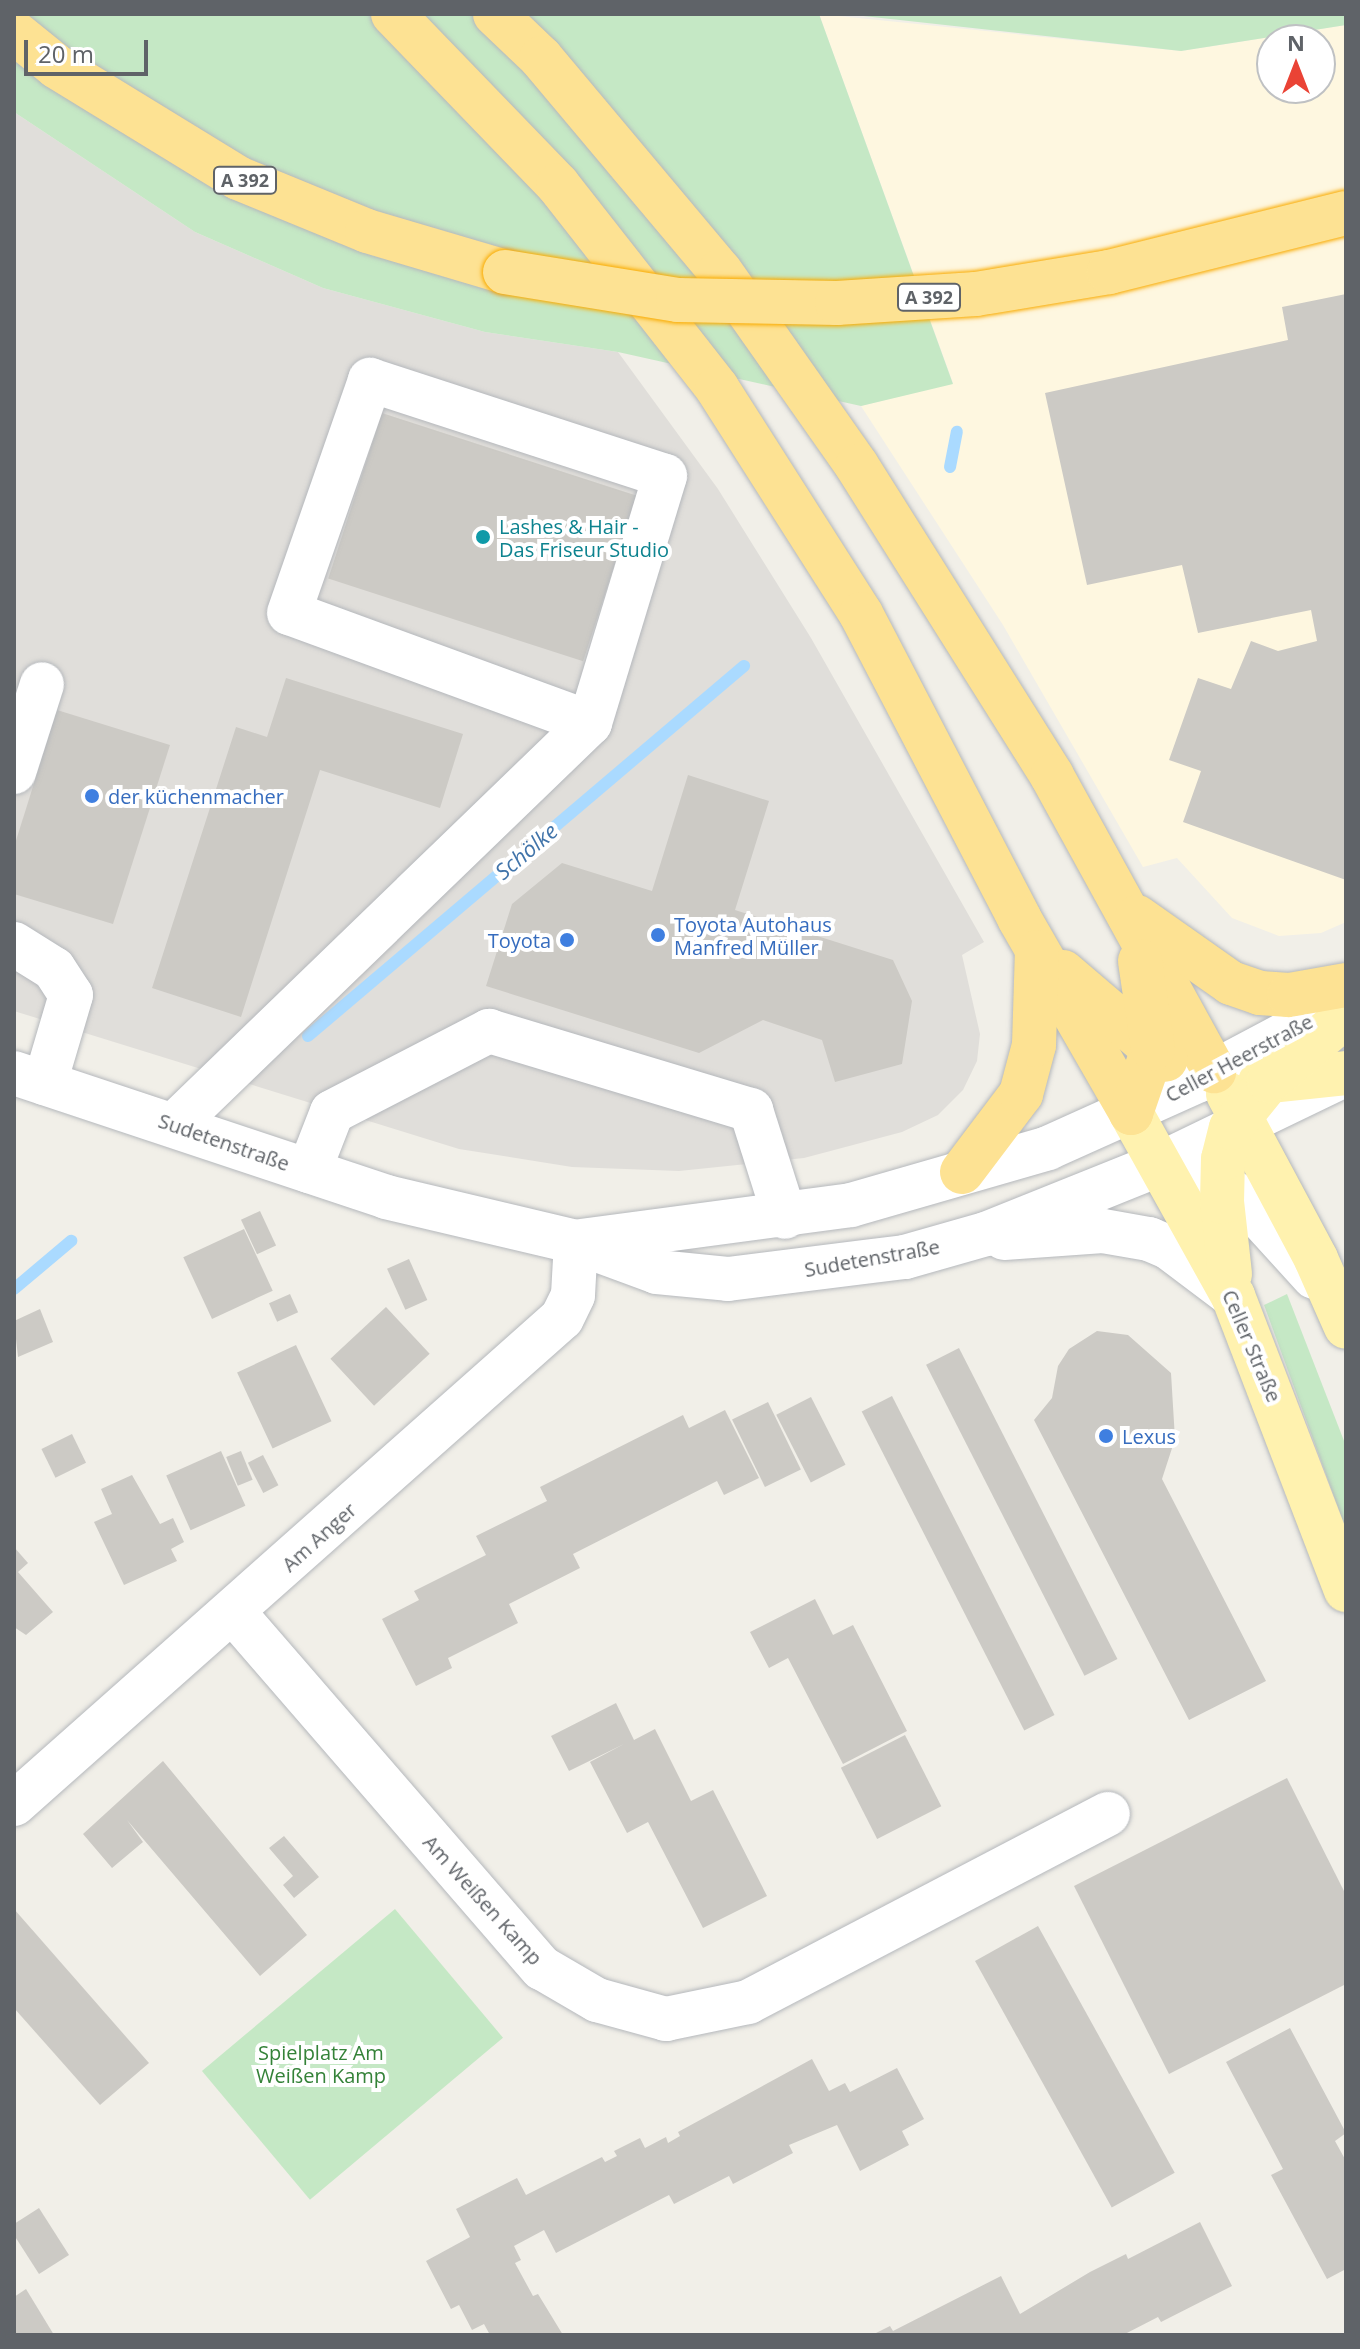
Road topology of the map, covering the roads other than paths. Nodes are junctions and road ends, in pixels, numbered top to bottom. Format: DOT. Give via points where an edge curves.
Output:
graph roads {
  1 [pos="393,14"];
  2 [pos="495,14"];
  3 [pos="14,32"];
  4 [pos="1346,213"];
  5 [pos="42,684"];
  6 [pos="590,723"];
  7 [pos="14,772"];
  8 [pos="1126,909"];
  9 [pos="14,944"];
  10 [pos="1037,950"];
  11 [pos="1346,985"];
  12 [pos="1346,1002"];
  13 [pos="1346,1016"];
  14 [pos="1153,1049"];
  15 [pos="1346,1074"];
  16 [pos="30,1078"];
  17 [pos="1269,1081"];
  18 [pos="1226,1101"];
  19 [pos="174,1125"];
  20 [pos="1146,1145"];
  21 [pos="309,1171"];
  22 [pos="962,1172"];
  23 [pos="1222,1182"];
  24 [pos="785,1217"];
  25 [pos="962,1241"];
  26 [pos="576,1242"];
  27 [pos="1346,1259"];
  28 [pos="1233,1296"];
  29 [pos="1344,1321"];
  30 [pos="1346,1590"];
  31 [pos="234,1613"];
  32 [pos="14,1804"];
  33 [pos="1108,1814"];
  1 -- 10 [label="highway" via="558,185 717,388 861,614"];
  2 -- 8 [label="highway" via="630,160 729,284 865,479 1052,776"];
  3 -- 4 [label="highway, A 392, bridge" via="70,75 238,178 367,231 505,272 678,300 837,303 976,294 1109,272"];
  5 -- 7 [label="street"];
  6 -- 6 [label="street" via="289,613 370,380 665,476"];
  6 -- 19 [label="street"];
  8 -- 11 [label="highway" via="1231,983 1289,995"];
  8 -- 14 [label="highway" via="1149,1001"];
  8 -- 18 [label="highway"];
  9 -- 16 [label="street" via="54,969 71,995"];
  10 -- 14 [label="highway"];
  10 -- 20 [label="highway"];
  10 -- 22 [label="highway" via="1034,1045 1021,1094"];
  12 -- 18 [label="street, Celler Heerstraße"];
  13 -- 17 [label="main road"];
  14 -- 18 [label="highway"];
  14 -- 20 [label="highway"];
  15 -- 17 [label="main road"];
  15 -- 18 [label="street, Celler Heerstraße"];
  16 -- 19 [label="street, Sudetenstraße"];
  17 -- 18 [label="main road"];
  18 -- 20 [label="street, Celler Heerstraße"];
  18 -- 20 [label="street, Celler Heerstraße"];
  18 -- 23 [label="main road"];
  18 -- 29 [label="main road"];
  19 -- 21 [label="street, Sudetenstraße"];
  20 -- 22 [label="street, Sudetenstraße" via="1048,1148"];
  20 -- 23 [label="street"];
  20 -- 25 [label="street, Sudetenstraße"];
  20 -- 28 [label="main road, Celler Straße"];
  21 -- 24 [label="street" via="332,1112 489,1031 751,1110"];
  21 -- 26 [label="street, Sudetenstraße" via="386,1197"];
  22 -- 24 [label="street, Sudetenstraße" via="851,1205"];
  23 -- 28 [label="main road"];
  23 -- 29 [label="street" via="1271,1225"];
  24 -- 26 [label="street, Sudetenstraße"];
  25 -- 26 [label="street, Sudetenstraße" via="905,1257 728,1279 657,1272"];
  25 -- 28 [label="street" via="1103,1231 1127,1235 1168,1247"];
  26 -- 31 [label="street, Am Anger" via="573,1295 562,1318"];
  27 -- 29 [label="main road"];
  28 -- 30 [label="main road, Celler Straße"];
  31 -- 32 [label="street, Am Anger"];
  31 -- 33 [label="street, Am Weißen Kamp" via="542,1968 597,2000 666,2019 748,2002"];
}
